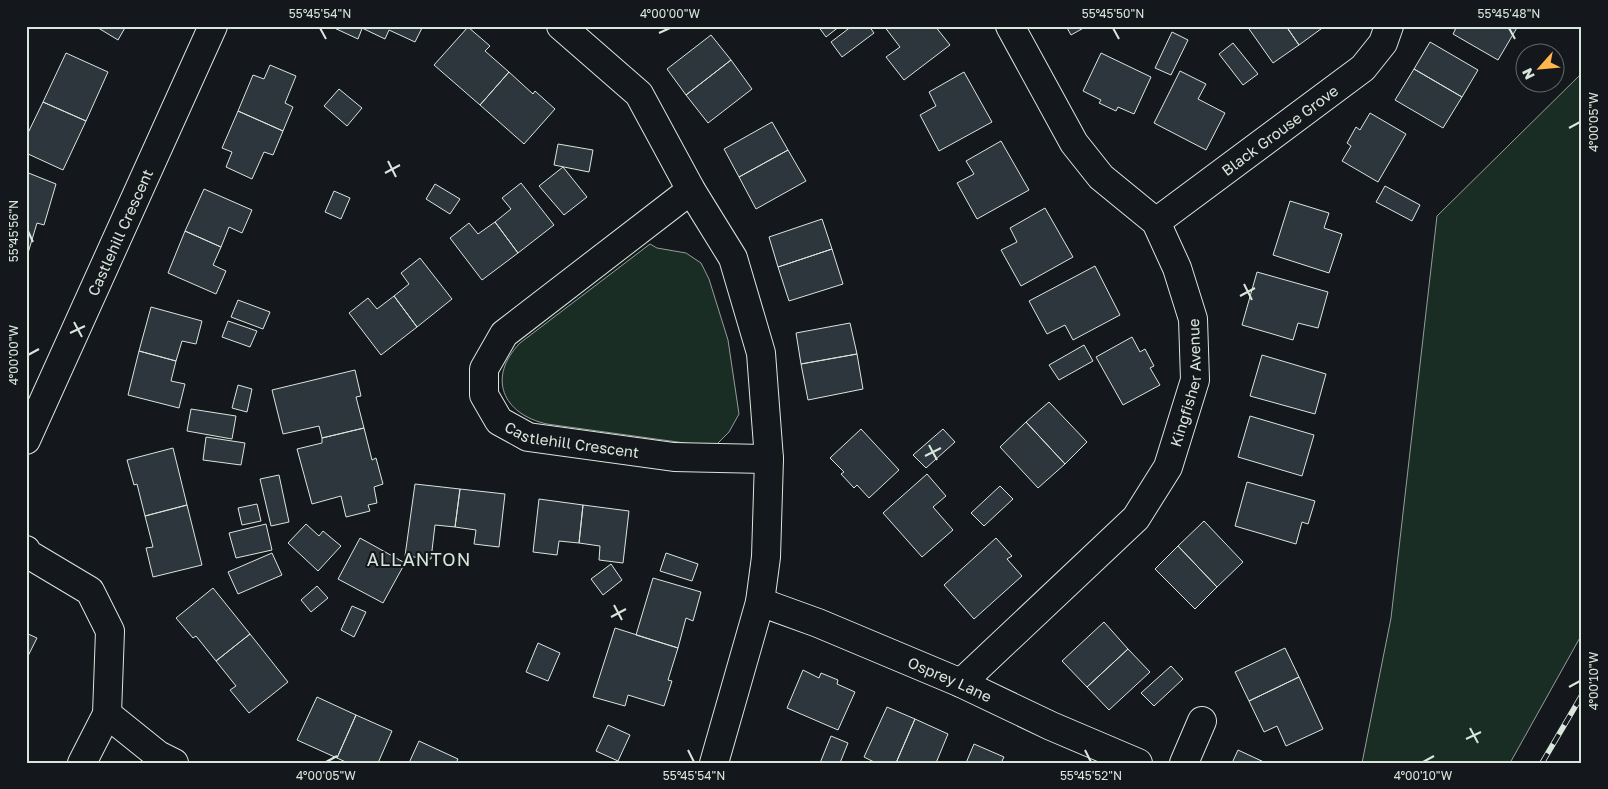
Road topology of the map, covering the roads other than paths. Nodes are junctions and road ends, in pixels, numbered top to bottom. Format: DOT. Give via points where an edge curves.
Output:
graph roads {
  1 [pos="213,26"];
  2 [pos="561,26"];
  3 [pos="1010,26"];
  4 [pos="1389,26"];
  5 [pos="691,190"];
  6 [pos="1156,222"];
  7 [pos="26,440"];
  8 [pos="768,459"];
  9 [pos="26,550"];
  10 [pos="760,602"];
  11 [pos="961,683"];
  12 [pos="107,714"];
  13 [pos="1202,721"];
  14 [pos="167,761"];
  15 [pos="82,763"];
  16 [pos="714,763"];
  17 [pos="1138,763"];
  18 [pos="1184,763"];
  1 -- 7 [label="street, Castlehill Crescent"];
  2 -- 5 [label="street" via="639,94"];
  3 -- 6 [label="street, Kingfisher Avenue" via="1074,143 1101,176"];
  4 -- 6 [label="street, Black Grouse Grove" via="1384,43 1363,68"];
  5 -- 8 [label="street" via="732,258 761,353"];
  5 -- 8 [label="street, Castlehill Crescent" via="504,334 484,369 484,395 499,421 528,437 674,457"];
  6 -- 11 [label="street, Kingfisher Avenue" via="1177,268 1193,318 1195,380 1168,467 1136,518"];
  8 -- 10 [label="street" via="766,557"];
  9 -- 12 [label="street" via="90,591 110,631"];
  10 -- 11 [label="street, Osprey Lane"];
  10 -- 16 [label="street"];
  11 -- 17 [label="street, Osprey Lane"];
  12 -- 14 [label="street"];
  12 -- 15 [label="street"];
  13 -- 18 [label="street"];
}
